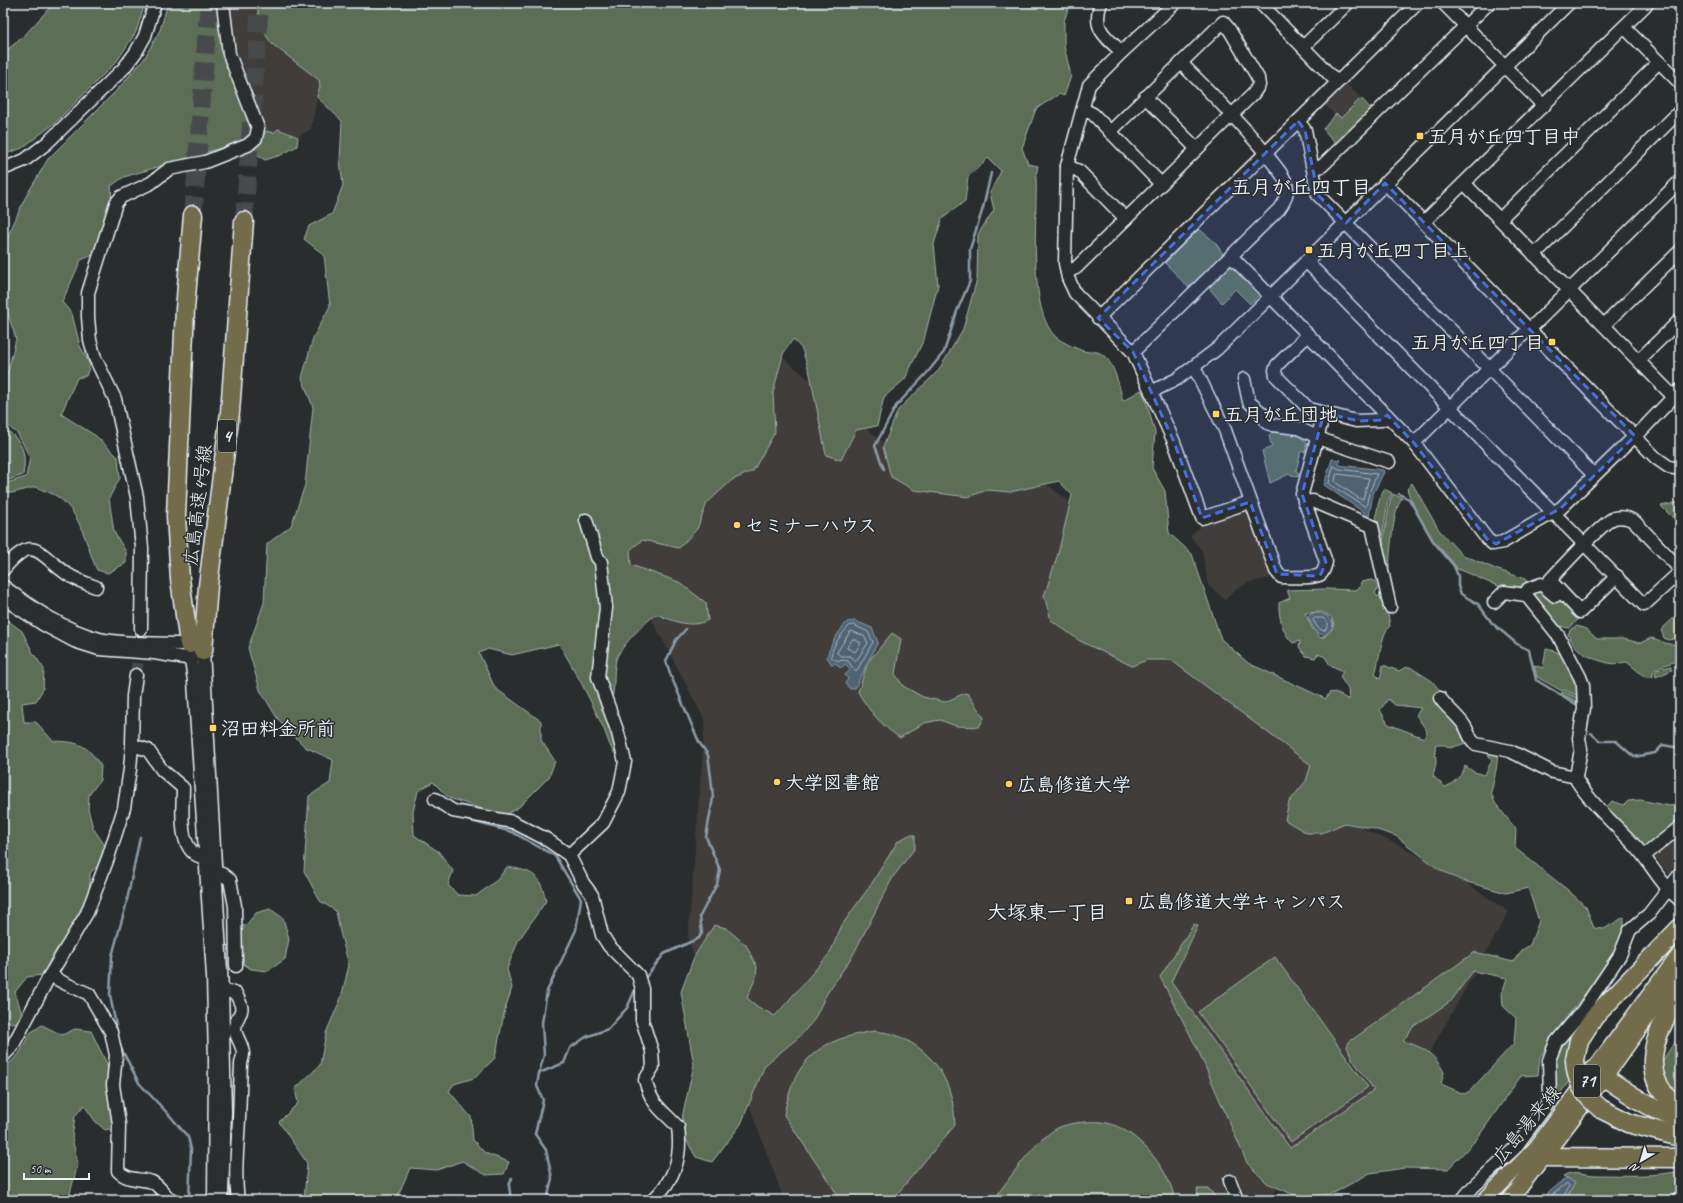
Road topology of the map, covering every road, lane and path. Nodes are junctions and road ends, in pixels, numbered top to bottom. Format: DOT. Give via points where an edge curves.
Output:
graph roads {
  1 [pos="155,3"];
  2 [pos="223,3"];
  3 [pos="1101,3"];
  4 [pos="1175,3"];
  5 [pos="1348,3"];
  6 [pos="1418,3"];
  7 [pos="1443,3"];
  8 [pos="1489,3"];
  9 [pos="1569,3"];
  10 [pos="1648,3"];
  11 [pos="1677,3"];
  12 [pos="1268,6"];
  13 [pos="1680,6"];
  14 [pos="1465,26"];
  15 [pos="1624,27"];
  16 [pos="1303,47"];
  17 [pos="1122,52"];
  18 [pos="1500,61"];
  19 [pos="1659,62"];
  20 [pos="1181,63"];
  21 [pos="1509,71"];
  22 [pos="1337,82"];
  23 [pos="1680,83"];
  24 [pos="1146,98"];
  25 [pos="1544,106"];
  26 [pos="1083,109"];
  27 [pos="1680,111"];
  28 [pos="1232,114"];
  29 [pos="1298,121"];
  30 [pos="1110,132"];
  31 [pos="1197,149"];
  32 [pos="1265,154"];
  33 [pos="1067,166"];
  34 [pos="3,169"];
  35 [pos="1313,169"];
  36 [pos="1680,181"];
  37 [pos="1386,183"];
  38 [pos="1464,183"];
  39 [pos="1161,184"];
  40 [pos="193,215"];
  41 [pos="1428,218"];
  42 [pos="1126,219"];
  43 [pos="1500,219"];
  44 [pos="244,221"];
  45 [pos="1346,223"];
  46 [pos="1680,251"];
  47 [pos="1534,255"];
  48 [pos="1231,256"];
  49 [pos="1306,261"];
  50 [pos="1066,272"];
  51 [pos="1569,290"];
  52 [pos="1271,296"];
  53 [pos="1098,318"];
  54 [pos="1680,320"];
  55 [pos="1604,325"];
  56 [pos="1527,332"];
  57 [pos="1308,335"];
  58 [pos="1133,352"];
  59 [pos="1639,360"];
  60 [pos="1194,367"];
  61 [pos="1489,369"];
  62 [pos="1244,379"];
  63 [pos="1151,392"];
  64 [pos="1677,393"];
  65 [pos="1450,408"];
  66 [pos="1324,412"];
  67 [pos="1387,415"];
  68 [pos="1637,434"];
  69 [pos="1317,437"];
  70 [pos="1414,442"];
  71 [pos="1389,462"];
  72 [pos="1680,469"];
  73 [pos="1594,475"];
  74 [pos="1250,502"];
  75 [pos="1304,502"];
  76 [pos="1554,513"];
  77 [pos="586,520"];
  78 [pos="1585,544"];
  79 [pos="1680,569"];
  80 [pos="3,570"];
  81 [pos="1680,572"];
  82 [pos="1617,576"];
  83 [pos="3,586"];
  84 [pos="96,587"];
  85 [pos="1560,591"];
  86 [pos="1526,595"];
  87 [pos="3,598"];
  88 [pos="1494,602"];
  89 [pos="1390,607"];
  90 [pos="141,629"];
  91 [pos="194,651"];
  92 [pos="136,675"];
  93 [pos="1440,698"];
  94 [pos="132,745"];
  95 [pos="1576,777"];
  96 [pos="435,800"];
  97 [pos="1680,827"];
  98 [pos="569,855"];
  99 [pos="1644,856"];
  100 [pos="205,858"];
  101 [pos="217,874"];
  102 [pos="1680,874"];
  103 [pos="1674,895"];
  104 [pos="1680,928"];
  105 [pos="1680,954"];
  106 [pos="236,966"];
  107 [pos="1680,972"];
  108 [pos="50,975"];
  109 [pos="222,989"];
  110 [pos="1680,992"];
  111 [pos="8,1043"];
  112 [pos="3,1056"];
  113 [pos="1599,1073"];
  114 [pos="1680,1107"];
  115 [pos="1680,1120"];
  116 [pos="1680,1137"];
  117 [pos="1544,1157"];
  118 [pos="1680,1158"];
  119 [pos="1230,1181"];
  120 [pos="171,1200"];
  121 [pos="214,1200"];
  122 [pos="222,1200"];
  123 [pos="238,1200"];
  124 [pos="653,1200"];
  125 [pos="1237,1200"];
  126 [pos="1462,1200"];
  127 [pos="1485,1200"];
  128 [pos="1510,1200"];
  1 -- 34 [label="street" via="145,36 124,68 47,144 25,160"];
  2 -- 90 [label="street" via="229,54 258,128 256,138 248,145 205,162 169,169 151,184 121,197 116,203 88,293 90,340 95,358 115,399 137,497 142,548"];
  3 -- 17 [label="street" via="1099,28"];
  4 -- 17 [label="street"];
  5 -- 16 [label="street"];
  6 -- 22 [label="street"];
  7 -- 14 [label="street"];
  8 -- 14 [label="street"];
  9 -- 37 [label="street"];
  10 -- 15 [label="street"];
  11 -- 13 [label="street"];
  12 -- 16 [label="street"];
  14 -- 18 [label="street"];
  14 -- 35 [label="street" via="1322,166"];
  15 -- 19 [label="street"];
  15 -- 25 [label="street"];
  16 -- 22 [label="street"];
  17 -- 26 [label="street" via="1089,85"];
  19 -- 23 [label="street"];
  19 -- 43 [label="street"];
  20 -- 24 [label="street"];
  20 -- 28 [label="street"];
  20 -- 28 [label="street" via="1223,22 1259,80 1255,92"];
  21 -- 25 [label="street"];
  22 -- 29 [label="street"];
  24 -- 30 [label="street"];
  24 -- 31 [label="street"];
  25 -- 38 [label="street"];
  26 -- 30 [label="street" via="1093,114"];
  26 -- 33 [label="street"];
  27 -- 47 [label="street"];
  28 -- 31 [label="street"];
  28 -- 32 [label="street"];
  29 -- 32 [label="street"];
  29 -- 35 [label="street" via="1305,130"];
  30 -- 39 [label="street"];
  31 -- 39 [label="street"];
  32 -- 48 [label="street" via="1286,183 1285,200"];
  32 -- 53 [label="street"];
  33 -- 42 [label="street" via="1079,171"];
  33 -- 50 [label="street"];
  35 -- 45 [label="street" via="1318,195"];
  36 -- 51 [label="street"];
  37 -- 45 [label="street"];
  37 -- 56 [label="street"];
  38 -- 41 [label="street"];
  38 -- 43 [label="street"];
  39 -- 42 [label="street"];
  40 -- 91 [label="highway, 広島高速4号線" via="185,308 176,516 178,558"];
  42 -- 50 [label="street" via="1076,268"];
  43 -- 47 [label="street"];
  44 -- 91 [label="highway, 広島高速4号線 / 4" via="230,412 208,586"];
  45 -- 49 [label="street"];
  45 -- 61 [label="street"];
  46 -- 55 [label="street"];
  47 -- 51 [label="street"];
  48 -- 52 [label="street"];
  48 -- 58 [label="street"];
  49 -- 52 [label="street"];
  49 -- 65 [label="street"];
  50 -- 53 [label="street" via="1074,293"];
  51 -- 55 [label="street"];
  51 -- 56 [label="street"];
  52 -- 57 [label="street"];
  52 -- 60 [label="street"];
  53 -- 58 [label="street"];
  54 -- 59 [label="street"];
  55 -- 59 [label="street"];
  56 -- 61 [label="street"];
  56 -- 68 [label="street"];
  57 -- 66 [label="street" via="1277,365 1275,374 1307,408"];
  57 -- 67 [label="street"];
  58 -- 63 [label="street"];
  59 -- 64 [label="street"];
  60 -- 63 [label="street"];
  60 -- 74 [label="street" via="1225,430"];
  61 -- 65 [label="street"];
  61 -- 73 [label="street"];
  62 -- 69 [label="street" via="1249,402 1262,413 1267,423 1272,426 1298,428"];
  63 -- 74 [label="street" via="1174,442 1202,518"];
  64 -- 68 [label="street"];
  65 -- 70 [label="street"];
  65 -- 76 [label="street"];
  66 -- 67 [label="street" via="1359,421 1382,420"];
  66 -- 69 [label="street"];
  67 -- 70 [label="street"];
  68 -- 72 [label="street" via="1664,465"];
  68 -- 73 [label="street"];
  69 -- 71 [label="street"];
  69 -- 75 [label="street" via="1302,494"];
  70 -- 76 [label="street" via="1487,539 1494,544 1503,542"];
  73 -- 76 [label="street"];
  74 -- 75 [label="street" via="1276,571 1281,577 1316,576 1325,568 1326,562"];
  75 -- 89 [label="street" via="1313,501 1372,526"];
  76 -- 78 [label="street"];
  77 -- 98 [label="street" via="597,557 601,562 606,608 598,677 618,733 625,762 619,792 603,823"];
  78 -- 79 [label="street" via="1610,520 1628,518 1638,525"];
  78 -- 82 [label="street"];
  78 -- 85 [label="street" via="1550,580"];
  80 -- 84 [label="street" via="14,557 26,549 37,550 66,573"];
  81 -- 82 [label="street" via="1646,605"];
  82 -- 85 [label="street" via="1580,612"];
  83 -- 91 [label="street" via="48,617 77,632 100,639"];
  85 -- 86 [label="street" via="1555,596 1541,584 1528,589"];
  86 -- 88 [label="street" via="1504,592"];
  86 -- 95 [label="street" via="1558,635 1583,685 1584,708"];
  87 -- 91 [label="street" via="44,625 74,641 98,649 154,653"];
  91 -- 100 [label="street"];
  91 -- 101 [label="street"];
  92 -- 94 [label="street"];
  93 -- 95 [label="street" via="1465,725 1476,744 1510,751 1552,772"];
  94 -- 100 [label="street" via="148,750 162,770 183,788 184,837 189,850"];
  94 -- 108 [label="street" via="124,808 108,858 87,913"];
  95 -- 99 [label="street" via="1585,792"];
  96 -- 98 [label="street" via="453,811 512,822 546,839"];
  97 -- 99 [label="street"];
  98 -- 124 [label="street" via="583,884 592,895 602,935 609,946 638,975 642,989 642,1020 653,1059 653,1067 645,1080 649,1094 660,1111 678,1127 680,1146 672,1178"];
  99 -- 103 [label="street"];
  100 -- 121 [label="street" via="213,976"];
  101 -- 106 [label="street" via="222,874 230,880 235,906"];
  101 -- 109 [label="street"];
  102 -- 103 [label="street"];
  103 -- 126 [label="street" via="1630,930 1620,955 1583,1010 1556,1042 1548,1060 1550,1098 1546,1108 1515,1148"];
  104 -- 116 [label="highway, bridge" via="1594,1017 1579,1040 1575,1060 1582,1089 1601,1109 1629,1122"];
  105 -- 113 [label="main road, 広島湯来線 / 71"];
  107 -- 113 [label="main road, 広島湯来線 / 71"];
  108 -- 111 [label="street"];
  108 -- 120 [label="street" via="89,994 111,1032 116,1055 114,1085 119,1124 118,1171 126,1178 152,1182"];
  109 -- 122 [label="street" via="225,1112"];
  109 -- 123 [label="street" via="236,994 242,1012 235,1028 243,1051 235,1165"];
  110 -- 114 [label="highway" via="1656,1038 1652,1062 1660,1088"];
  111 -- 112 [label="street"];
  113 -- 115 [label="highway" via="1646,1104"];
  113 -- 117 [label="main road, 広島湯来線 / 71"];
  113 -- 127 [label="main road, 広島湯来線 / 71" via="1536,1148"];
  117 -- 118 [label="highway"];
  117 -- 128 [label="main road, 広島湯来線 / 71"];
  119 -- 125 [label="street"];
}
